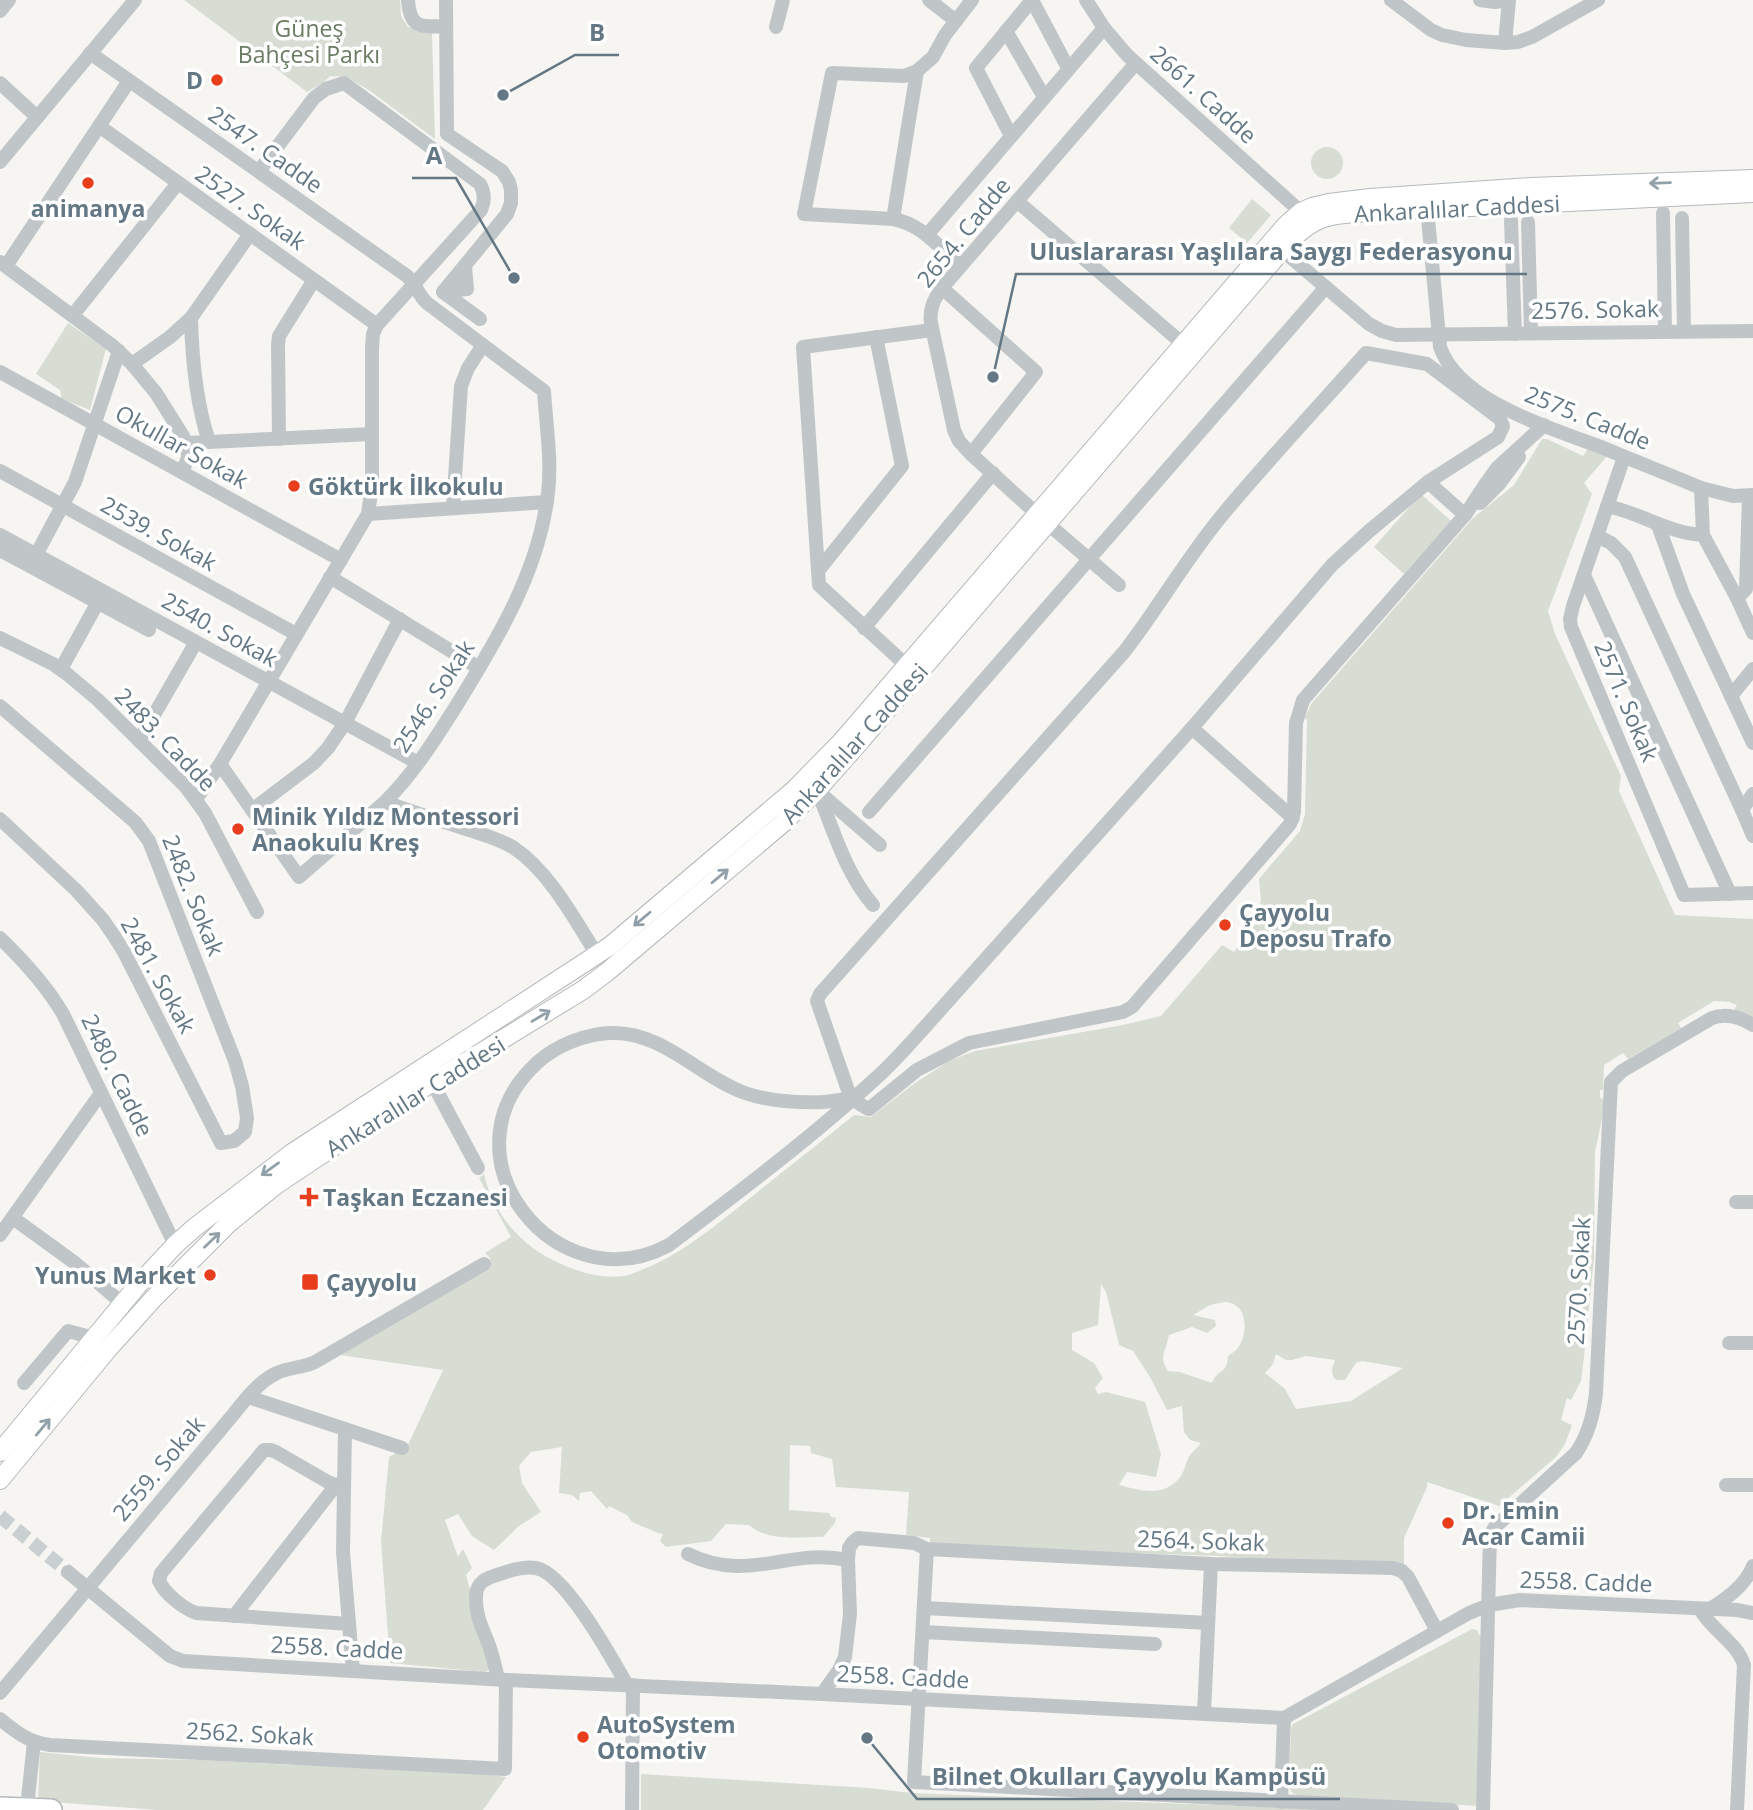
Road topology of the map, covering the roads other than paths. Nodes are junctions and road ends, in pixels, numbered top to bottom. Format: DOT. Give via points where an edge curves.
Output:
graph roads {
  1 [pos="9,0"];
  2 [pos="135,0"];
  3 [pos="408,0"];
  4 [pos="446,0"];
  5 [pos="783,0"];
  6 [pos="929,0"];
  7 [pos="972,0"];
  8 [pos="1032,0"];
  9 [pos="1086,0"];
  10 [pos="1391,0"];
  11 [pos="1480,0"];
  12 [pos="1509,0"];
  13 [pos="1598,0"];
  14 [pos="0,11"];
  15 [pos="956,20"];
  16 [pos="446,26"];
  17 [pos="776,27"];
  18 [pos="1104,28"];
  19 [pos="1006,31"];
  20 [pos="1505,43"];
  21 [pos="90,53"];
  22 [pos="1136,63"];
  23 [pos="1068,68"];
  24 [pos="917,72"];
  25 [pos="129,81"];
  26 [pos="0,83"];
  27 [pos="1044,97"];
  28 [pos="37,117"];
  29 [pos="99,126"];
  30 [pos="1011,136"];
  31 [pos="0,162"];
  32 [pos="259,171"];
  33 [pos="1753,179"];
  34 [pos="178,183"];
  35 [pos="1753,194"];
  36 [pos="1017,201"];
  37 [pos="1427,208"];
  38 [pos="1663,213"];
  39 [pos="1306,217"];
  40 [pos="1682,218"];
  41 [pos="893,219"];
  42 [pos="1511,220"];
  43 [pos="1528,222"];
  44 [pos="250,234"];
  45 [pos="927,235"];
  46 [pos="1282,250"];
  47 [pos="3,264"];
  48 [pos="961,267"];
  49 [pos="314,279"];
  50 [pos="414,284"];
  51 [pos="1326,287"];
  52 [pos="942,288"];
  53 [pos="72,315"];
  54 [pos="191,318"];
  55 [pos="480,319"];
  56 [pos="377,325"];
  57 [pos="932,330"];
  58 [pos="1684,330"];
  59 [pos="1665,331"];
  60 [pos="1753,331"];
  61 [pos="1531,333"];
  62 [pos="1515,334"];
  63 [pos="1439,335"];
  64 [pos="876,337"];
  65 [pos="1183,344"];
  66 [pos="483,345"];
  67 [pos="119,351"];
  68 [pos="132,364"];
  69 [pos="0,373"];
  70 [pos="94,424"];
  71 [pos="1544,425"];
  72 [pos="372,434"];
  73 [pos="279,439"];
  74 [pos="209,442"];
  75 [pos="187,443"];
  76 [pos="971,454"];
  77 [pos="1624,457"];
  78 [pos="0,471"];
  79 [pos="182,472"];
  80 [pos="993,473"];
  81 [pos="1428,482"];
  82 [pos="1701,488"];
  83 [pos="1751,496"];
  84 [pos="547,502"];
  85 [pos="63,506"];
  86 [pos="1607,506"];
  87 [pos="453,508"];
  88 [pos="368,514"];
  89 [pos="1465,515"];
  90 [pos="1042,519"];
  91 [pos="1658,524"];
  92 [pos="0,535"];
  93 [pos="1703,535"];
  94 [pos="1597,536"];
  95 [pos="0,550"];
  96 [pos="36,555"];
  97 [pos="1089,559"];
  98 [pos="341,560"];
  99 [pos="1584,575"];
  100 [pos="330,577"];
  101 [pos="819,578"];
  102 [pos="71,581"];
  103 [pos="1119,585"];
  104 [pos="1737,598"];
  105 [pos="98,602"];
  106 [pos="400,620"];
  107 [pos="864,628"];
  108 [pos="149,630"];
  109 [pos="1753,633"];
  110 [pos="296,634"];
  111 [pos="0,638"];
  112 [pos="196,642"];
  113 [pos="906,666"];
  114 [pos="480,668"];
  115 [pos="61,669"];
  116 [pos="1753,669"];
  117 [pos="269,681"];
  118 [pos="1731,696"];
  119 [pos="0,706"];
  120 [pos="345,723"];
  121 [pos="1192,728"];
  122 [pos="139,741"];
  123 [pos="1753,743"];
  124 [pos="418,763"];
  125 [pos="220,764"];
  126 [pos="817,790"];
  127 [pos="1753,794"];
  128 [pos="196,799"];
  129 [pos="385,802"];
  130 [pos="252,810"];
  131 [pos="1742,810"];
  132 [pos="869,812"];
  133 [pos="1293,818"];
  134 [pos="0,819"];
  135 [pos="1753,836"];
  136 [pos="880,845"];
  137 [pos="1753,893"];
  138 [pos="1730,894"];
  139 [pos="873,905"];
  140 [pos="257,912"];
  141 [pos="0,938"];
  142 [pos="597,955"];
  143 [pos="607,972"];
  144 [pos="1753,1025"];
  145 [pos="432,1082"];
  146 [pos="101,1093"];
  147 [pos="851,1099"];
  148 [pos="221,1143"];
  149 [pos="312,1150"];
  150 [pos="478,1167"];
  151 [pos="1735,1202"];
  152 [pos="1753,1202"];
  153 [pos="13,1218"];
  154 [pos="0,1235"];
  155 [pos="175,1245"];
  156 [pos="187,1264"];
  157 [pos="484,1264"];
  158 [pos="123,1304"];
  159 [pos="94,1338"];
  160 [pos="1729,1343"];
  161 [pos="1753,1343"];
  162 [pos="24,1382"];
  163 [pos="248,1397"];
  164 [pos="345,1429"];
  165 [pos="402,1448"];
  166 [pos="0,1452"];
  167 [pos="0,1480"];
  168 [pos="340,1484"];
  169 [pos="1727,1485"];
  170 [pos="1753,1485"];
  171 [pos="927,1549"];
  172 [pos="688,1554"];
  173 [pos="848,1560"];
  174 [pos="1211,1564"];
  175 [pos="1753,1566"];
  176 [pos="68,1572"];
  177 [pos="88,1588"];
  178 [pos="1489,1605"];
  179 [pos="1753,1606"];
  180 [pos="924,1608"];
  181 [pos="1705,1609"];
  182 [pos="1737,1610"];
  183 [pos="1753,1613"];
  184 [pos="234,1616"];
  185 [pos="1208,1623"];
  186 [pos="349,1624"];
  187 [pos="1437,1631"];
  188 [pos="923,1632"];
  189 [pos="1156,1644"];
  190 [pos="353,1671"];
  191 [pos="502,1679"];
  192 [pos="630,1685"];
  193 [pos="0,1693"];
  194 [pos="822,1694"];
  195 [pos="919,1699"];
  196 [pos="1204,1713"];
  197 [pos="1284,1718"];
  198 [pos="0,1719"];
  199 [pos="34,1742"];
  200 [pos="1281,1802"];
  201 [pos="0,1808"];
  202 [pos="27,1808"];
  203 [pos="51,1810"];
  204 [pos="632,1810"];
  205 [pos="1452,1810"];
  206 [pos="1483,1810"];
  207 [pos="1737,1810"];
  1 -- 14 [label="street"];
  2 -- 21 [label="street"];
  3 -- 16 [label="street" via="409,15 418,25"];
  4 -- 16 [label="street"];
  5 -- 17 [label="street"];
  6 -- 15 [label="street"];
  7 -- 15 [label="street"];
  8 -- 19 [label="street"];
  8 -- 23 [label="street"];
  9 -- 18 [label="street, 2661. Cadde"];
  10 -- 20 [label="street" via="1442,35"];
  11 -- 12 [label="street"];
  12 -- 20 [label="street"];
  13 -- 20 [label="street" via="1532,37"];
  15 -- 24 [label="street" via="933,57"];
  16 -- 55 [label="street" via="447,134 502,170 512,196 507,214 443,292"];
  18 -- 22 [label="street, 2661. Cadde"];
  18 -- 23 [label="street"];
  19 -- 27 [label="street"];
  19 -- 30 [label="street" via="976,68"];
  21 -- 25 [label="street, 2547. Cadde"];
  21 -- 28 [label="street"];
  22 -- 36 [label="street, 2654. Cadde"];
  22 -- 39 [label="street, 2661. Cadde"];
  23 -- 27 [label="street"];
  24 -- 41 [label="street"];
  24 -- 41 [label="street" via="904,76 832,73 804,214"];
  25 -- 29 [label="street"];
  25 -- 32 [label="street, 2547. Cadde"];
  26 -- 28 [label="street"];
  27 -- 30 [label="street"];
  28 -- 31 [label="street"];
  29 -- 34 [label="street, 2527. Sokak"];
  29 -- 47 [label="street"];
  30 -- 45 [label="street"];
  32 -- 50 [label="street, 2547. Cadde"];
  32 -- 50 [label="street" via="314,98 344,83 480,184 481,210"];
  33 -- 39 [label="main road, Ankaralılar Caddesi, one-way" via="1370,198 1323,204"];
  34 -- 44 [label="street, 2527. Sokak"];
  34 -- 53 [label="street"];
  35 -- 37 [label="main road, Ankaralılar Caddesi"];
  36 -- 48 [label="street, 2654. Cadde"];
  36 -- 65 [label="street"];
  37 -- 39 [label="main road, Ankaralılar Caddesi"];
  37 -- 63 [label="street, 2575. Cadde"];
  38 -- 59 [label="street"];
  39 -- 46 [label="main road, Ankaralılar Caddesi" via="1301,230"];
  39 -- 65 [label="main road, Ankaralılar Caddesi" via="1286,225"];
  40 -- 58 [label="street"];
  41 -- 45 [label="street"];
  42 -- 62 [label="street"];
  43 -- 61 [label="street"];
  44 -- 49 [label="street, 2527. Sokak"];
  44 -- 54 [label="street"];
  45 -- 48 [label="street"];
  46 -- 51 [label="street, 2576. Sokak"];
  46 -- 90 [label="main road, Ankaralılar Caddesi"];
  47 -- 53 [label="street"];
  48 -- 52 [label="street, 2654. Cadde"];
  49 -- 56 [label="street, 2527. Sokak"];
  49 -- 73 [label="street" via="279,336"];
  50 -- 56 [label="street"];
  50 -- 66 [label="street, 2547. Cadde" via="427,303"];
  51 -- 63 [label="street, 2576. Sokak" via="1382,331"];
  51 -- 97 [label="street"];
  52 -- 57 [label="street, 2654. Cadde" via="930,312"];
  52 -- 76 [label="street" via="1036,372"];
  53 -- 67 [label="street"];
  54 -- 68 [label="street"];
  54 -- 74 [label="street" via="197,399"];
  56 -- 72 [label="street" via="372,341"];
  57 -- 64 [label="street"];
  57 -- 76 [label="street, 2654. Cadde" via="954,430"];
  58 -- 59 [label="street, 2576. Sokak"];
  58 -- 60 [label="street, 2576. Sokak"];
  59 -- 61 [label="street, 2576. Sokak"];
  61 -- 62 [label="street, 2576. Sokak"];
  62 -- 63 [label="street, 2576. Sokak"];
  63 -- 71 [label="street, 2575. Cadde" via="1444,358 1457,376 1511,411"];
  64 -- 101 [label="street" via="902,466"];
  64 -- 101 [label="street" via="803,347"];
  65 -- 90 [label="main road, Ankaralılar Caddesi"];
  66 -- 84 [label="street, 2546. Sokak" via="544,391"];
  66 -- 87 [label="street" via="461,386"];
  67 -- 68 [label="street"];
  67 -- 70 [label="street"];
  68 -- 75 [label="street"];
  69 -- 70 [label="street, Okullar Sokak"];
  70 -- 79 [label="street, Okullar Sokak"];
  70 -- 85 [label="street"];
  71 -- 77 [label="street, 2575. Cadde"];
  71 -- 89 [label="street" via="1499,484"];
  72 -- 73 [label="street"];
  72 -- 88 [label="street"];
  73 -- 74 [label="street"];
  74 -- 75 [label="street"];
  75 -- 79 [label="street" via="188,458"];
  76 -- 80 [label="street, 2654. Cadde"];
  77 -- 82 [label="street, 2575. Cadde"];
  77 -- 86 [label="street, 2571. Sokak"];
  78 -- 85 [label="street, 2539. Sokak"];
  79 -- 98 [label="street, Okullar Sokak"];
  80 -- 90 [label="street, 2654. Cadde"];
  80 -- 107 [label="street"];
  81 -- 89 [label="street"];
  81 -- 121 [label="street" via="1332,565"];
  81 -- 147 [label="street" via="1498,437 1502,422 1427,364 1366,353 1223,514 1124,652 820,994 817,1001"];
  82 -- 83 [label="street, 2575. Cadde"];
  82 -- 93 [label="street"];
  83 -- 104 [label="street" via="1746,589"];
  84 -- 87 [label="street"];
  84 -- 114 [label="street, 2546. Sokak" via="521,590"];
  85 -- 96 [label="street"];
  85 -- 110 [label="street, 2539. Sokak"];
  86 -- 91 [label="street"];
  86 -- 94 [label="street, 2571. Sokak"];
  87 -- 88 [label="street"];
  88 -- 98 [label="street"];
  89 -- 133 [label="street" via="1304,700 1296,723"];
  90 -- 97 [label="street, 2654. Cadde"];
  90 -- 113 [label="main road, Ankaralılar Caddesi"];
  90 -- 126 [label="main road, Ankaralılar Caddesi"];
  91 -- 93 [label="street"];
  91 -- 118 [label="street" via="1682,594"];
  92 -- 96 [label="street, 2540. Sokak"];
  93 -- 104 [label="street"];
  94 -- 99 [label="street, 2571. Sokak"];
  94 -- 131 [label="street" via="1625,557"];
  95 -- 102 [label="street"];
  96 -- 102 [label="street, 2540. Sokak"];
  97 -- 103 [label="street, 2654. Cadde"];
  97 -- 132 [label="street"];
  98 -- 100 [label="street"];
  99 -- 138 [label="street"];
  99 -- 138 [label="street, 2571. Sokak" via="1571,612 1571,627 1684,895"];
  100 -- 106 [label="street"];
  100 -- 110 [label="street"];
  101 -- 107 [label="street"];
  102 -- 105 [label="street"];
  102 -- 112 [label="street, 2540. Sokak"];
  104 -- 109 [label="street"];
  105 -- 108 [label="street"];
  105 -- 115 [label="street"];
  106 -- 114 [label="street"];
  106 -- 120 [label="street"];
  107 -- 113 [label="street"];
  110 -- 117 [label="street"];
  111 -- 115 [label="street, 2483. Cadde"];
  112 -- 117 [label="street, 2540. Sokak"];
  112 -- 122 [label="street"];
  113 -- 142 [label="main road, Ankaralılar Caddesi, one-way" via="794,790"];
  114 -- 124 [label="street, 2546. Sokak"];
  115 -- 122 [label="street, 2483. Cadde"];
  116 -- 118 [label="street"];
  117 -- 120 [label="street, 2540. Sokak"];
  117 -- 125 [label="street"];
  118 -- 123 [label="street"];
  119 -- 148 [label="street, 2482. Sokak" via="135,822 149,841 242,1086 245,1132 234,1141"];
  120 -- 124 [label="street, 2540. Sokak"];
  120 -- 130 [label="street" via="314,763"];
  121 -- 133 [label="street"];
  121 -- 147 [label="street" via="916,1037"];
  122 -- 128 [label="street, 2483. Cadde"];
  124 -- 129 [label="street, 2546. Sokak"];
  125 -- 128 [label="street"];
  125 -- 130 [label="street"];
  126 -- 136 [label="street"];
  126 -- 139 [label="street" via="851,872"];
  143 -- 126 [label="main road, Ankaralılar Caddesi, one-way"];
  127 -- 131 [label="street"];
  128 -- 140 [label="street, 2483. Cadde"];
  129 -- 130 [label="street, 2546. Sokak" via="299,877"];
  129 -- 142 [label="street" via="516,849 557,894"];
  131 -- 135 [label="street"];
  133 -- 147 [label="street" via="1132,1007 969,1043 917,1070 869,1109"];
  134 -- 148 [label="street, 2481. Sokak" via="77,891 114,936"];
  137 -- 138 [label="street, 2571. Sokak"];
  141 -- 146 [label="street, 2480. Cadde" via="52,996"];
  142 -- 143 [label="main road"];
  142 -- 149 [label="main road, Ankaralılar Caddesi"];
  145 -- 143 [label="main road, Ankaralılar Caddesi, one-way"];
  144 -- 178 [label="street, 2570. Sokak" via="1733,1016 1712,1018 1611,1082 1595,1404 1576,1453 1490,1535"];
  145 -- 149 [label="main road, Ankaralılar Caddesi"];
  145 -- 150 [label="street"];
  146 -- 153 [label="street"];
  146 -- 155 [label="street, 2480. Cadde"];
  147 -- 147 [label="street" via="782,1159 669,1245 640,1257 584,1254 540,1229 522,1212 510,1191 499,1154 501,1124 523,1077 559,1046 610,1032 650,1041 739,1091 770,1100"];
  149 -- 155 [label="main road, Ankaralılar Caddesi, one-way" via="265,1173"];
  156 -- 149 [label="main road, Ankaralılar Caddesi, one-way"];
  151 -- 152 [label="street"];
  153 -- 154 [label="street"];
  153 -- 158 [label="street"];
  155 -- 156 [label="main road"];
  155 -- 158 [label="main road, Ankaralılar Caddesi"];
  167 -- 156 [label="main road, Ankaralılar Caddesi, one-way" via="109,1348"];
  157 -- 163 [label="street, 2559. Sokak" via="315,1362 273,1375"];
  158 -- 159 [label="main road, Ankaralılar Caddesi"];
  159 -- 162 [label="street" via="68,1331"];
  159 -- 166 [label="main road, Ankaralılar Caddesi"];
  160 -- 161 [label="street"];
  163 -- 164 [label="street"];
  163 -- 177 [label="street, 2559. Sokak"];
  164 -- 165 [label="street"];
  164 -- 168 [label="street"];
  168 -- 184 [label="street"];
  168 -- 184 [label="street" via="264,1450 159,1577 160,1585 192,1611"];
  168 -- 186 [label="street"];
  169 -- 170 [label="street"];
  171 -- 173 [label="street, 2564. Sokak" via="914,1543 858,1538 849,1548"];
  171 -- 174 [label="street, 2564. Sokak"];
  171 -- 180 [label="street"];
  172 -- 173 [label="street" via="736,1567 811,1557"];
  173 -- 194 [label="street" via="847,1648"];
  174 -- 185 [label="street"];
  174 -- 187 [label="street, 2564. Sokak" via="1398,1569 1408,1577"];
  175 -- 181 [label="street" via="1741,1585"];
  176 -- 177 [label="street, 2558. Cadde"];
  177 -- 190 [label="street, 2558. Cadde" via="179,1661"];
  177 -- 193 [label="street, 2559. Sokak"];
  178 -- 181 [label="street, 2558. Cadde" via="1520,1600"];
  178 -- 187 [label="street, 2558. Cadde"];
  178 -- 206 [label="street"];
  179 -- 182 [label="street, 2558. Cadde"];
  180 -- 185 [label="street"];
  180 -- 188 [label="street"];
  181 -- 182 [label="street, 2558. Cadde"];
  181 -- 207 [label="street" via="1707,1621 1738,1652 1744,1665"];
  182 -- 183 [label="street, 2558. Cadde"];
  184 -- 186 [label="street"];
  185 -- 196 [label="street"];
  186 -- 190 [label="street"];
  187 -- 197 [label="street, 2558. Cadde"];
  188 -- 189 [label="street"];
  188 -- 195 [label="street"];
  190 -- 191 [label="street, 2558. Cadde"];
  191 -- 192 [label="street, 2558. Cadde"];
  191 -- 192 [label="street" via="477,1615 477,1588 493,1576 535,1568 555,1581 583,1613"];
  191 -- 199 [label="street, 2562. Sokak" via="505,1769"];
  192 -- 194 [label="street, 2558. Cadde"];
  192 -- 204 [label="street"];
  194 -- 195 [label="street, 2558. Cadde"];
  195 -- 196 [label="street, 2558. Cadde"];
  195 -- 200 [label="street" via="914,1782"];
  196 -- 197 [label="street, 2558. Cadde"];
  197 -- 200 [label="street"];
  198 -- 199 [label="street, 2562. Sokak"];
  199 -- 202 [label="street"];
  200 -- 205 [label="street"];
  201 -- 202 [label="highway"];
  202 -- 203 [label="highway"];
}
